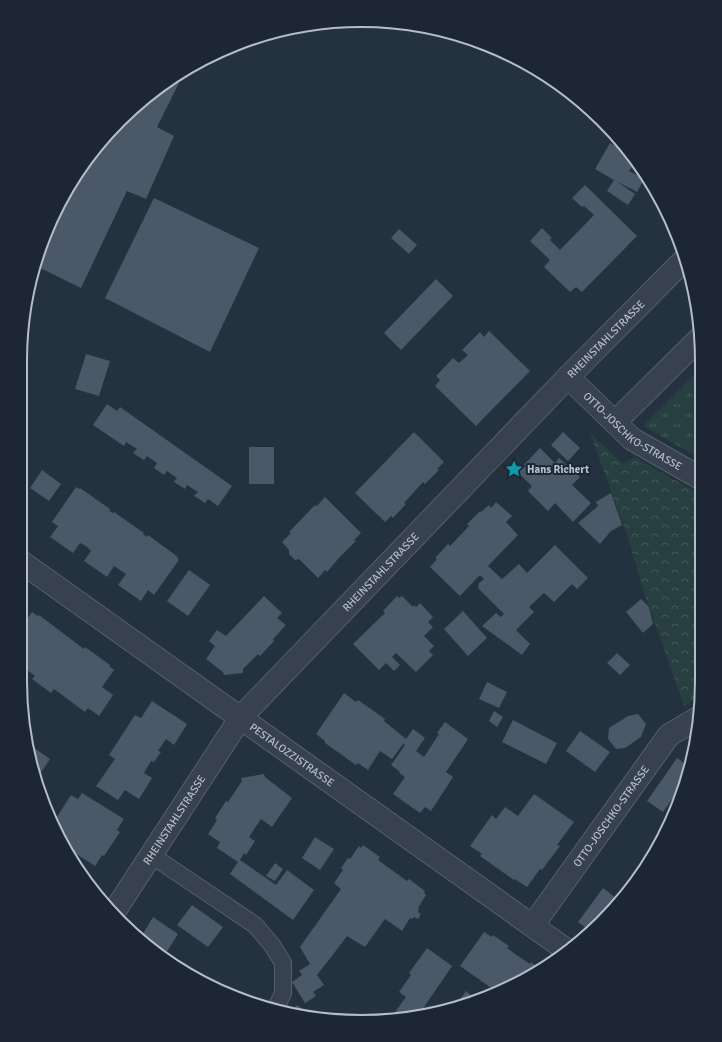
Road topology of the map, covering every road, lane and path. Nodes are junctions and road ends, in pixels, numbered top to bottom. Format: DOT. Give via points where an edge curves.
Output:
graph roads {
  1 [pos="680,264"];
  2 [pos="694,344"];
  3 [pos="568,377"];
  4 [pos="615,422"];
  5 [pos="695,475"];
  6 [pos="27,566"];
  7 [pos="241,717"];
  8 [pos="692,721"];
  9 [pos="151,855"];
  10 [pos="117,908"];
  11 [pos="533,925"];
  12 [pos="563,947"];
  13 [pos="278,1005"];
  1 -- 3 [label="street, RHEINSTAHLSTRASSE"];
  2 -- 4 [label="street"];
  3 -- 4 [label="street, OTTO-JOSCHKO-STRASSE"];
  3 -- 7 [label="street, RHEINSTAHLSTRASSE"];
  4 -- 5 [label="street, OTTO-JOSCHKO-STRASSE" via="632,439"];
  6 -- 7 [label="street, PESTALOZZISTRASSE"];
  7 -- 9 [label="street, RHEINSTAHLSTRASSE"];
  7 -- 11 [label="street, PESTALOZZISTRASSE"];
  8 -- 11 [label="street, OTTO-JOSCHKO-STRASSE" via="669,735"];
  9 -- 10 [label="street, RHEINSTAHLSTRASSE"];
  9 -- 13 [label="lane" via="255,925 272,945 283,963 283,993"];
  11 -- 12 [label="street, PESTALOZZISTRASSE"];
}
